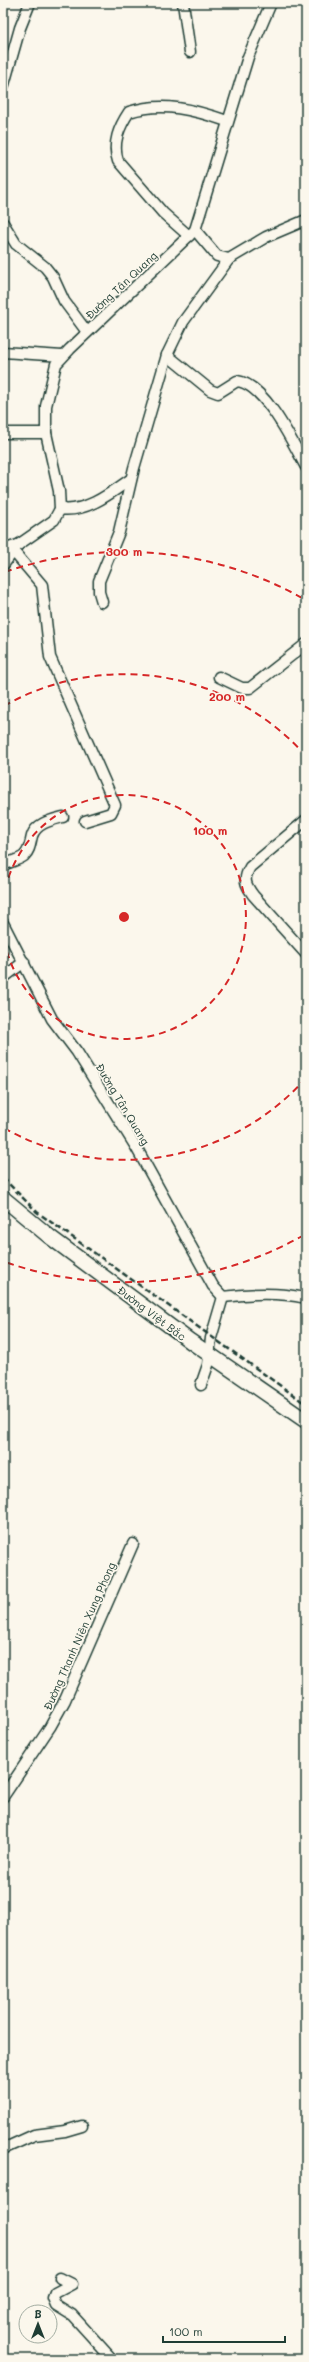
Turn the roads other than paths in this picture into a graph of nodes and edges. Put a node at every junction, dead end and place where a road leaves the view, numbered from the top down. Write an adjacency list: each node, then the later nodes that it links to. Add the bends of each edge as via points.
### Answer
1 (30, 3): 5 (street)
2 (183, 3): 4 (street)
3 (270, 3): 6 (street, via 248,57)
4 (190, 52)
5 (3, 88)
6 (227, 121): 9 (street); 9 (street, via 184,108 159,106 129,112 119,130 115,152 118,161 163,213)
7 (306, 220): 10 (street, via 266,237)
8 (3, 223): 11 (street, via 16,244 45,267 53,277 64,301)
9 (192, 233): 10 (street, via 217,256); 11 (street, Đường Tân Quang)
10 (229, 259): 13 (street, via 182,322)
11 (87, 332): 14 (street, Đường Tân Quang)
12 (3, 352): 14 (street)
13 (167, 354): 17 (street, via 214,392 218,393 237,381 242,381 250,387 268,404 285,426); 18 (street)
14 (62, 356): 16 (street, Đường Tân Quang, via 56,364 46,406)
15 (3, 433): 16 (street)
16 (46, 433): 19 (street, Đường Tân Quang, via 59,492)
17 (306, 468)
18 (131, 479): 19 (street, via 79,509); 23 (street, via 119,532 100,581 99,592)
19 (60, 509): 20 (street, via 54,520)
20 (16, 548): 21 (street); 22 (street); 28 (street, via 42,585 50,657 115,805 111,813)
21 (3, 550)
22 (3, 565)
23 (102, 602)
24 (306, 644): 25 (street, via 250,688 242,688)
25 (219, 677)
26 (64, 817): 29 (street, via 37,827 32,835 31,846 23,857)
27 (306, 820): 31 (street, via 250,867 245,877 245,885 252,895)
28 (85, 821)
29 (3, 865)
30 (3, 923): 32 (street, Đường Tân Quang)
31 (306, 954)
32 (24, 962): 33 (street); 35 (street, Đường Tân Quang, via 52,1019 73,1046 136,1147 213,1286)
33 (3, 978)
34 (3, 1198): 37 (main road, Đường Việt Bắc, via 50,1237)
35 (223, 1296): 36 (street, via 249,1293 291,1294); 37 (street, via 211,1338)
36 (306, 1298)
37 (210, 1354): 38 (street); 39 (main road, Đường Việt Bắc)
38 (200, 1385)
39 (306, 1421)
40 (134, 1544): 41 (street, Đường Thanh Niên Xung Phong, via 65,1700)
41 (3, 1797)
42 (82, 2126): 43 (street, via 34,2135)
43 (3, 2149)
44 (60, 2278): 45 (street, via 71,2285 55,2293 54,2302 72,2315)
45 (112, 2359)

